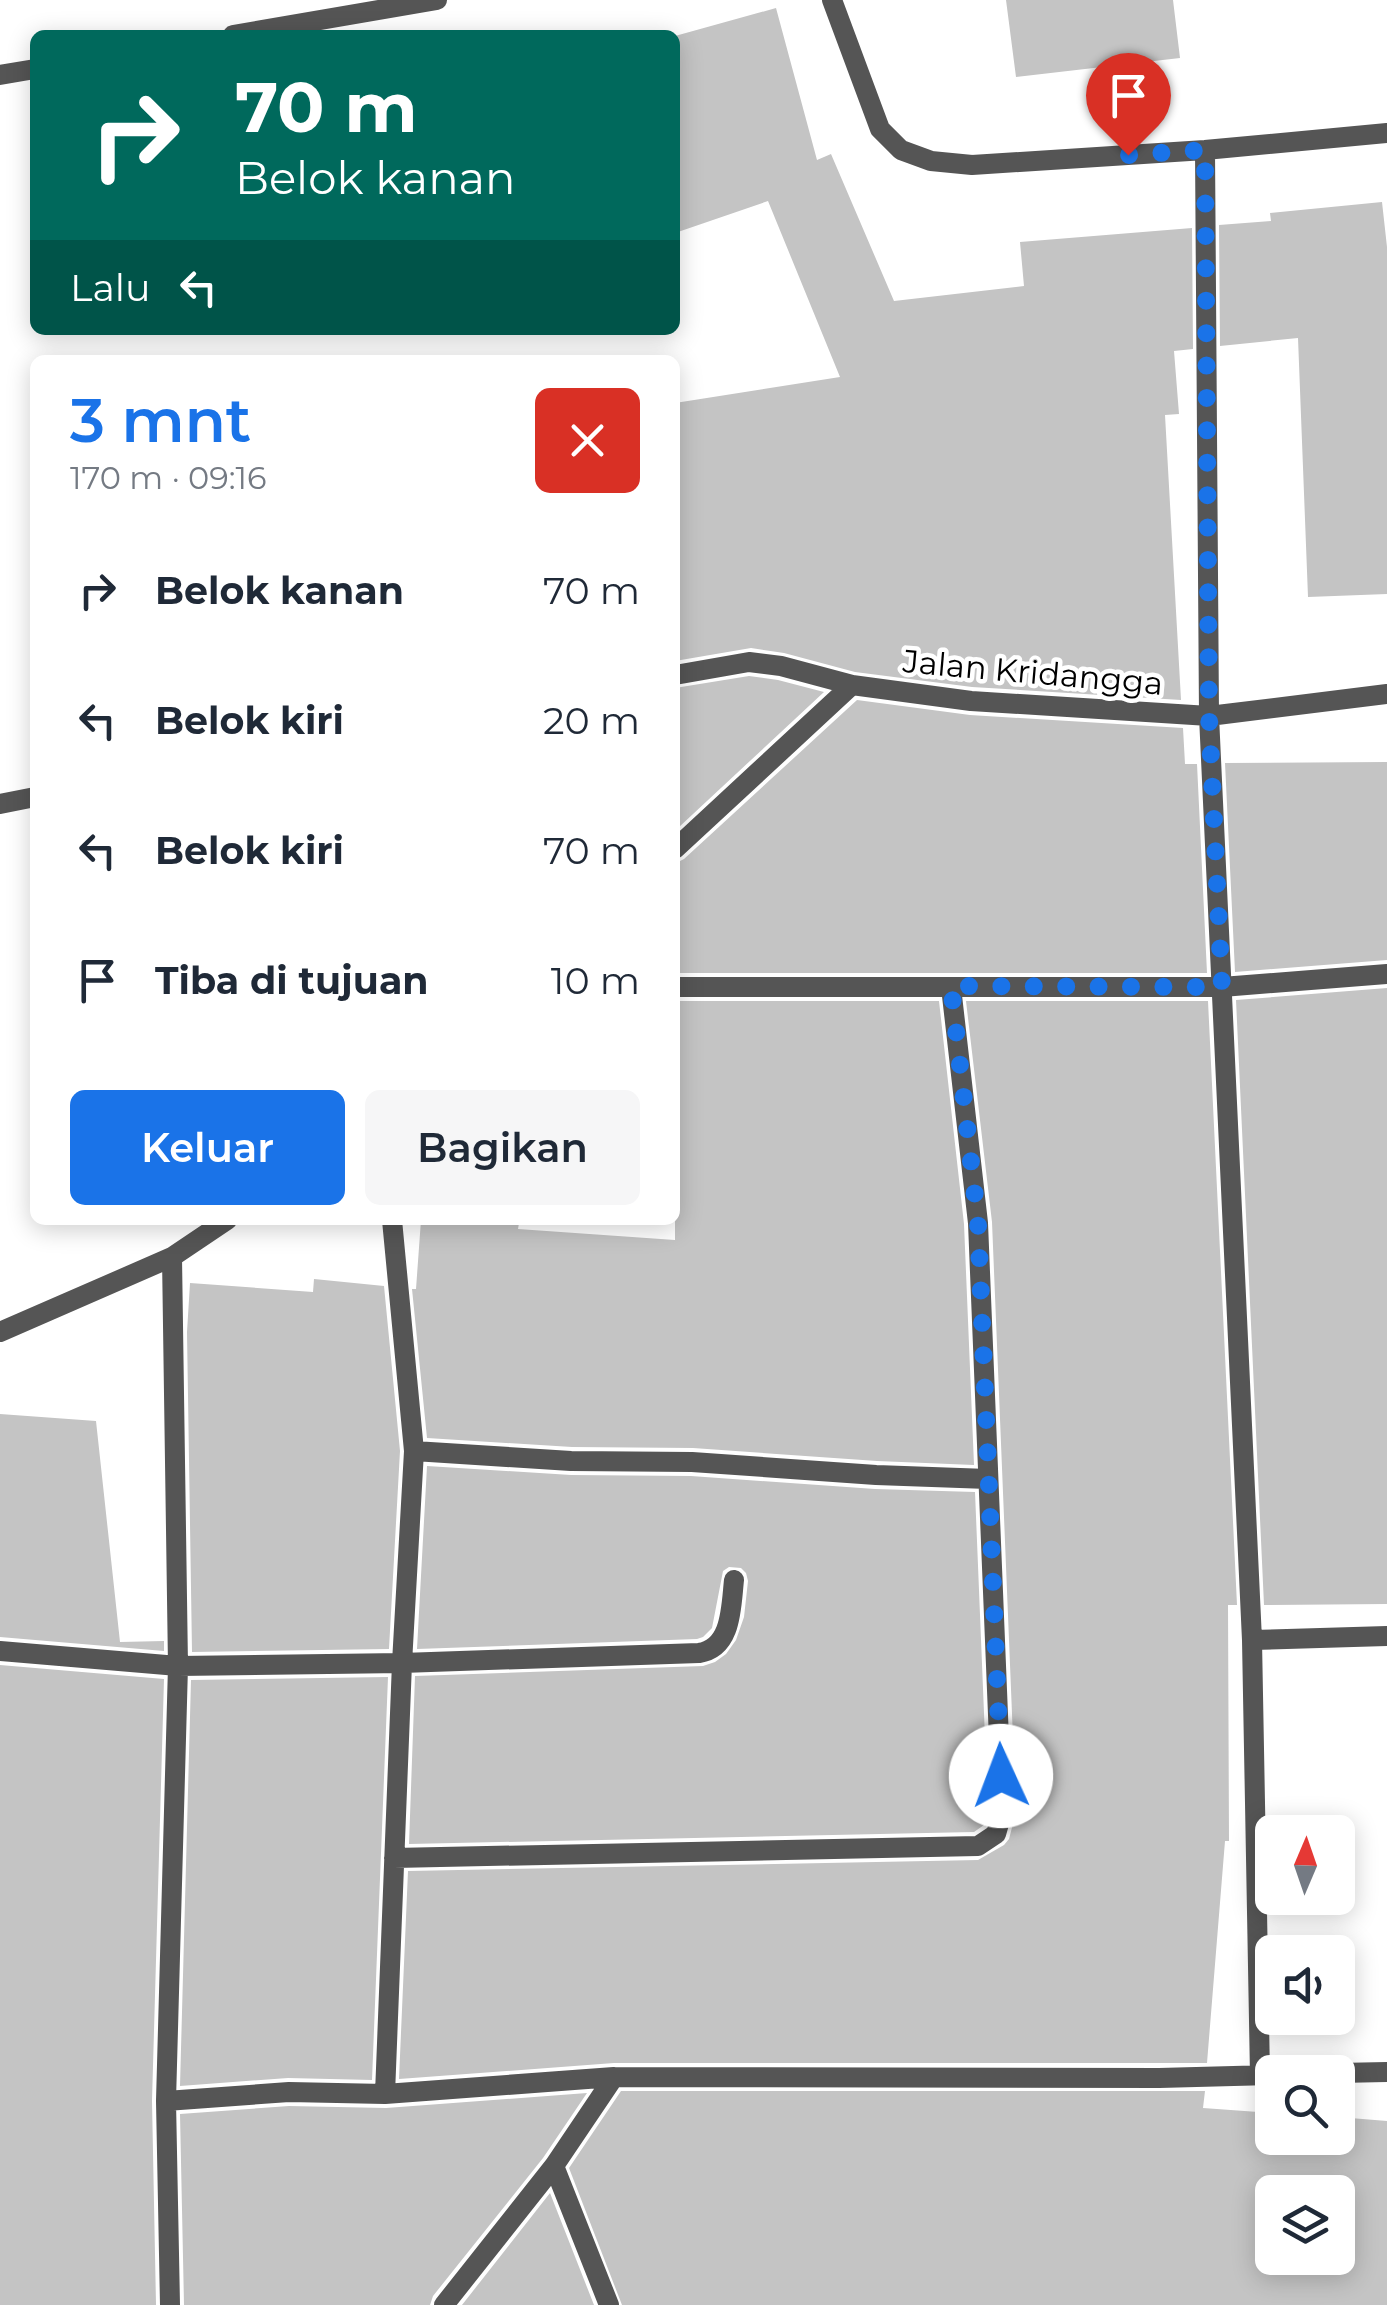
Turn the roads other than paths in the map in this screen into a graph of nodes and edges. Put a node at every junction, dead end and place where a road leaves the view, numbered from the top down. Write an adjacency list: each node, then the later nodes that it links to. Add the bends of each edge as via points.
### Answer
1 (437, 0): 3 (street)
2 (832, 0): 7 (street, via 880,129 901,150 972,165)
3 (262, 30)
4 (30, 70): 5 (street)
5 (0, 75)
6 (1387, 133): 7 (street)
7 (1205, 150): 11 (street)
8 (680, 674): 9 (street, Jalan Kridangga, via 749,662)
9 (852, 685): 11 (street, Jalan Kridangga, via 972,702); 14 (street)
10 (1387, 694): 11 (street, Jalan Kridangga)
11 (1209, 716): 18 (street)
12 (30, 799): 13 (street)
13 (0, 804)
14 (680, 845)
15 (1387, 974): 18 (street)
16 (951, 986): 17 (street); 18 (street); 24 (street, via 978,1223)
17 (680, 987)
18 (1222, 987): 27 (street)
19 (220, 1225): 21 (street)
20 (392, 1225): 23 (street)
21 (172, 1257): 22 (street); 30 (street)
22 (0, 1332)
23 (414, 1451): 24 (street); 29 (street)
24 (988, 1479): 31 (street, via 1002,1813 996,1834 978,1846)
25 (734, 1580): 29 (street, via 727,1627 707,1652)
26 (1387, 1636): 27 (street)
27 (1252, 1640): 32 (street)
28 (0, 1651): 30 (street)
29 (402, 1663): 30 (street); 31 (street)
30 (178, 1666): 38 (street)
31 (394, 1858): 37 (street)
32 (1265, 2055)
33 (1387, 2072): 34 (street)
34 (1355, 2073)
35 (1255, 2075): 36 (street)
36 (614, 2077): 37 (street); 39 (street)
37 (384, 2094): 38 (street, via 288,2092)
38 (166, 2101): 40 (street)
39 (554, 2166): 41 (street); 42 (street)
40 (170, 2305)
41 (444, 2305)
42 (609, 2305)

